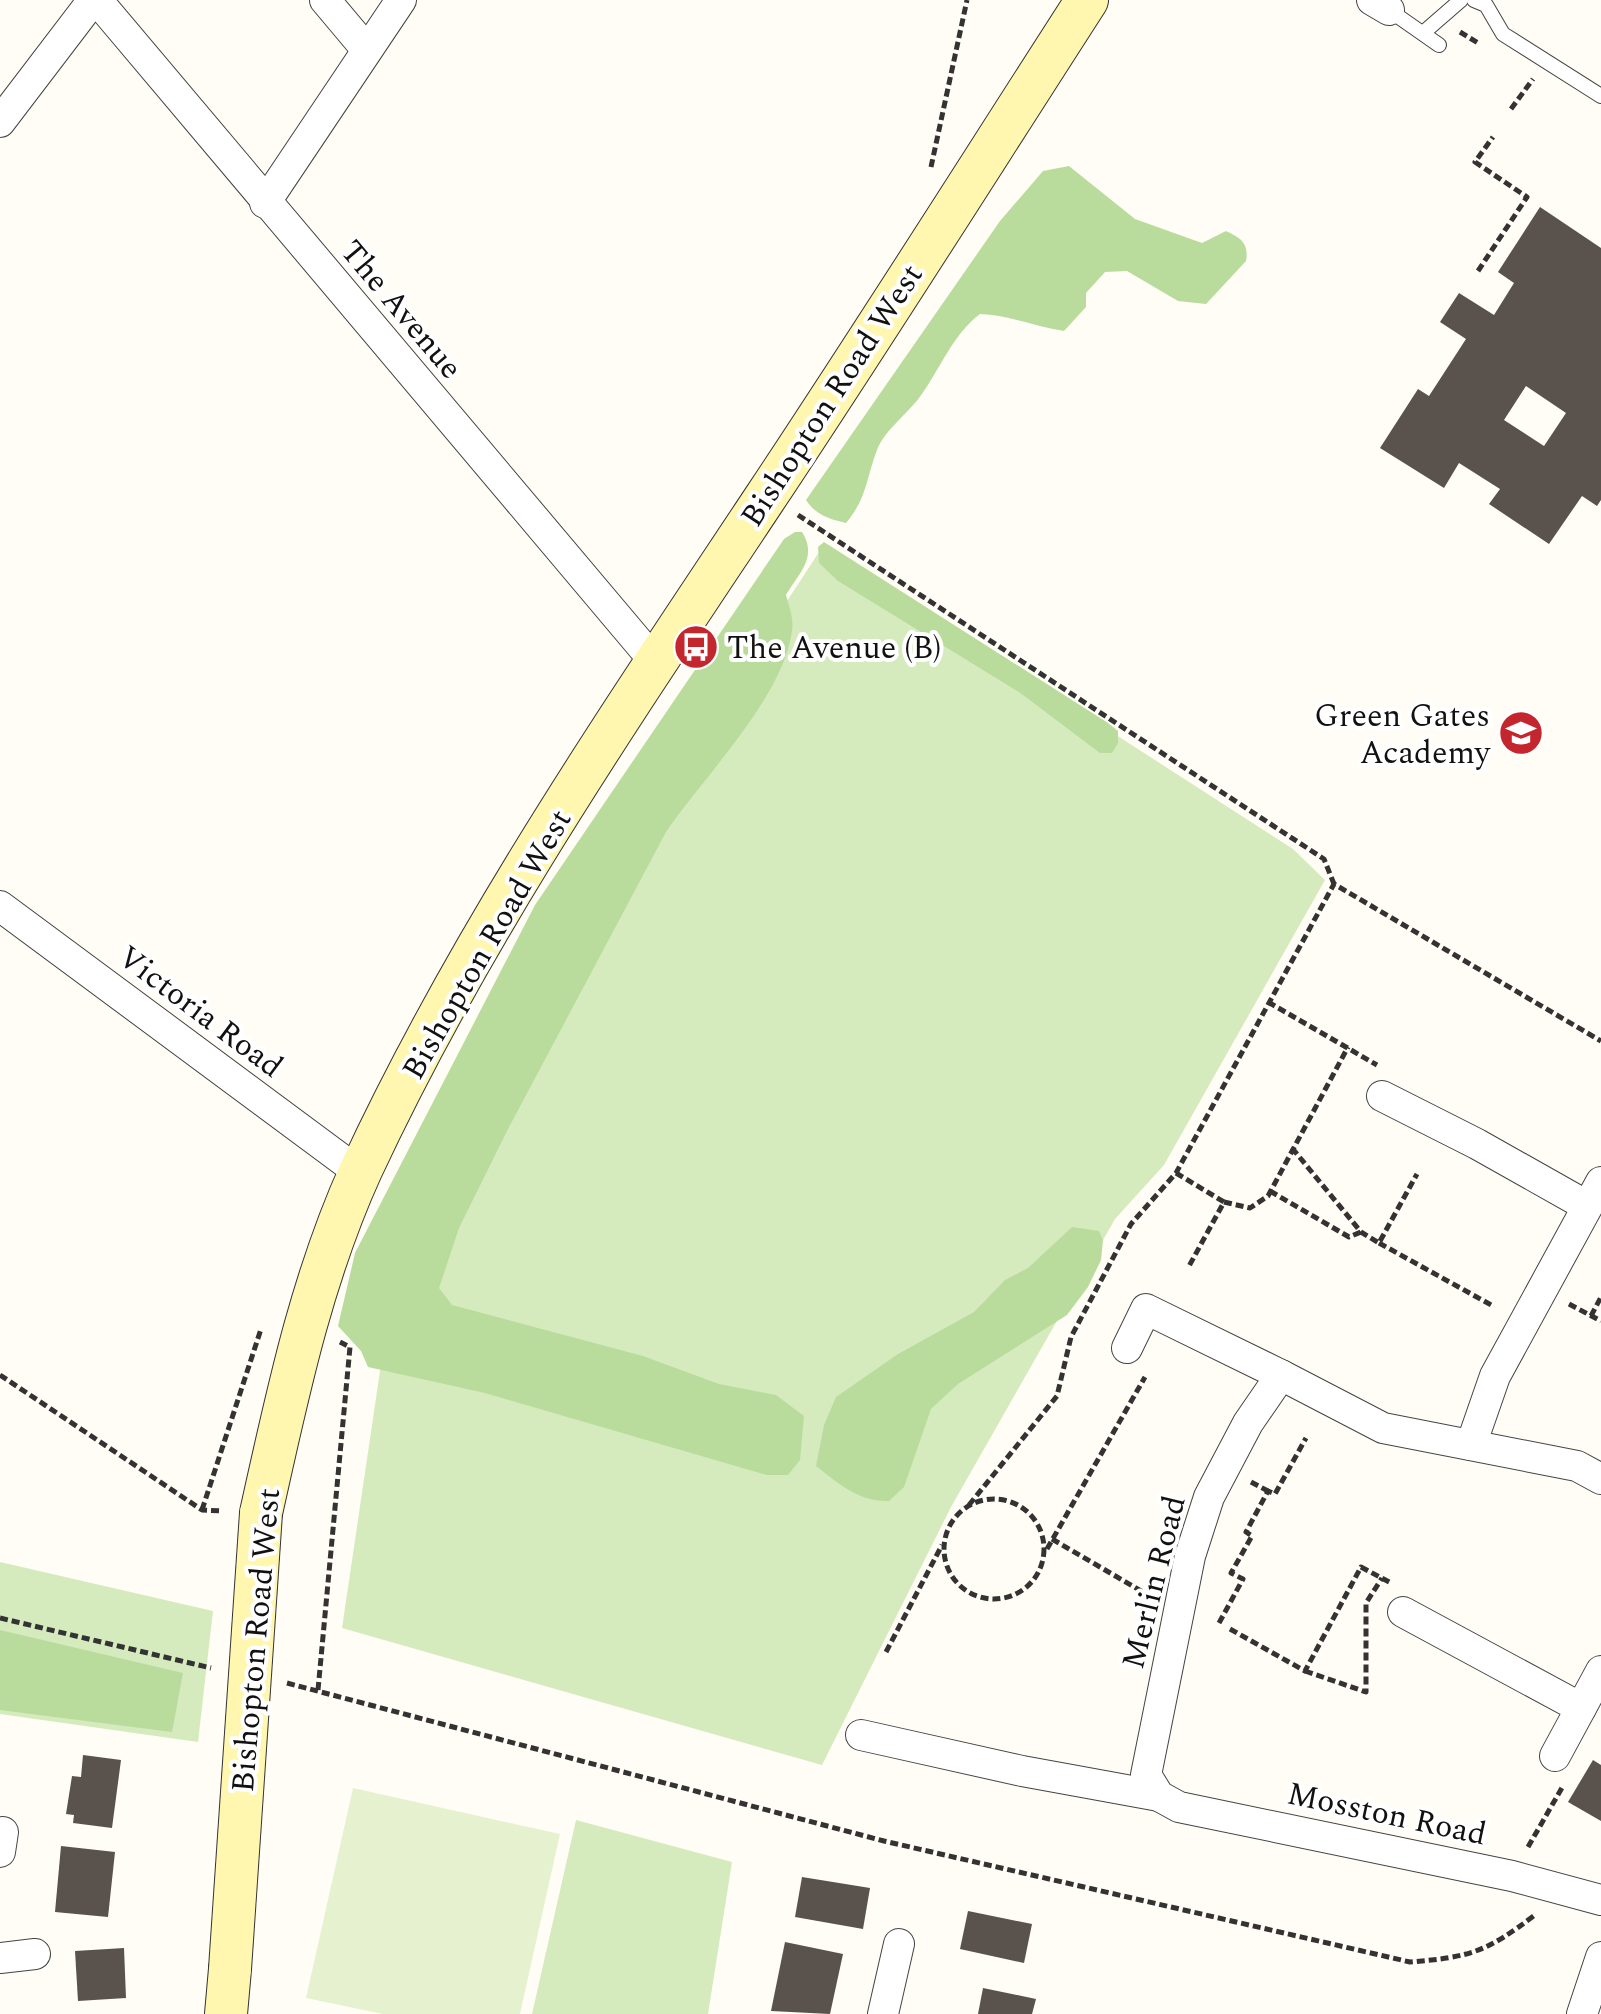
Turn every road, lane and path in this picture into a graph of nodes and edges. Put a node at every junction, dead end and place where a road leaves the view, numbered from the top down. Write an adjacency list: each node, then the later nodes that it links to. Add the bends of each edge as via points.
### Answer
1 (95, 0): 15 (street); 18 (street, The Avenue)
2 (325, 0): 11 (street)
3 (401, 0): 11 (street)
4 (967, 0): 17 (path)
5 (1087, 0): 20 (street, Bishopton Road West)
6 (1461, 0): 9 (lane)
7 (1474, 0): 13 (lane, via 1486,5 1503,34)
8 (1381, 5): 9 (lane)
9 (1423, 33): 10 (lane)
10 (1439, 45)
11 (367, 50): 18 (street)
12 (1533, 78): 14 (path)
13 (1601, 96)
14 (1511, 109)
15 (0, 122)
16 (1493, 137): 19 (path, via 1475,162 1527,197)
17 (930, 172)
18 (265, 203): 21 (street, The Avenue)
19 (1478, 271)
20 (767, 495): 21 (street, Bishopton Road West); 22 (path, via 1324,859)
21 (656, 663): 29 (street, Bishopton Road West, via 513,889)
22 (1334, 884): 24 (path); 25 (path)
23 (0, 906): 29 (street, Victoria Road)
24 (1268, 1002): 26 (path); 30 (path)
25 (1601, 1041)
26 (1348, 1047): 27 (path, via 1379,1066); 28 (path)
27 (1382, 1096): 33 (street)
28 (1292, 1148): 32 (path); 35 (path)
29 (360, 1173): 41 (street, Bishopton Road West)
30 (1176, 1173): 34 (path); 48 (path, via 1131,1224 1071,1337 1057,1396)
31 (1417, 1174): 36 (path)
32 (1270, 1191): 34 (path, via 1250,1208); 35 (path, via 1349,1237)
33 (1594, 1194): 46 (street, via 1495,1376)
34 (1224, 1202): 37 (path)
35 (1361, 1232): 36 (path)
36 (1379, 1243): 39 (path)
37 (1188, 1268)
38 (1601, 1297): 40 (path)
39 (1493, 1306)
40 (1591, 1316)
41 (284, 1320): 43 (path, via 202,1510); 63 (path, via 350,1347); 75 (street, Bishopton Road West, bridge, via 261,1513)
42 (1127, 1348): 44 (street, via 1146,1309); 49 (path, via 1153,1365)
43 (0, 1375)
44 (1281, 1375): 46 (street, via 1383,1428); 67 (street, Merlin Road, via 1248,1423 1209,1497 1190,1556)
45 (1306, 1438): 56 (path, via 1246,1532 1252,1536 1231,1573 1243,1579)
46 (1471, 1445): 47 (street, via 1577,1466)
47 (1601, 1479)
48 (969, 1505): 50 (path, via 953,1521); 51 (path, via 994,1499 1019,1504 1037,1522)
49 (1052, 1539): 51 (path); 53 (path)
50 (945, 1541): 51 (path, via 953,1577 984,1598 1021,1591 1039,1572); 58 (path)
51 (1044, 1553)
52 (1382, 1578): 54 (path); 60 (path, via 1361,1567); 60 (path, via 1366,1603 1366,1692)
53 (1149, 1595)
54 (1401, 1600): 64 (street)
55 (0, 1618): 59 (path)
56 (1219, 1623)
57 (1230, 1629): 60 (path)
58 (886, 1652)
59 (199, 1666)
60 (1305, 1671)
61 (1601, 1671): 64 (street)
62 (306, 1687): 63 (path)
63 (318, 1690): 69 (path, via 884,1841 1410,1962 1465,1957 1507,1936 1539,1912)
64 (1581, 1708): 66 (street)
65 (861, 1735): 67 (street, Mosston Road, via 1022,1771)
66 (1555, 1756): 68 (path, via 1569,1775)
67 (1153, 1785): 68 (street, Mosston Road, via 1179,1807)
68 (1512, 1876): 69 (street, Mosston Road)
69 (1547, 1886): 70 (street, Mosston Road)
70 (1601, 1900)
71 (899, 1944): 76 (street)
72 (35, 1954): 74 (street)
73 (1601, 1957): 77 (street)
74 (0, 1958)
75 (226, 2014)
76 (883, 2014)
77 (1582, 2014)

